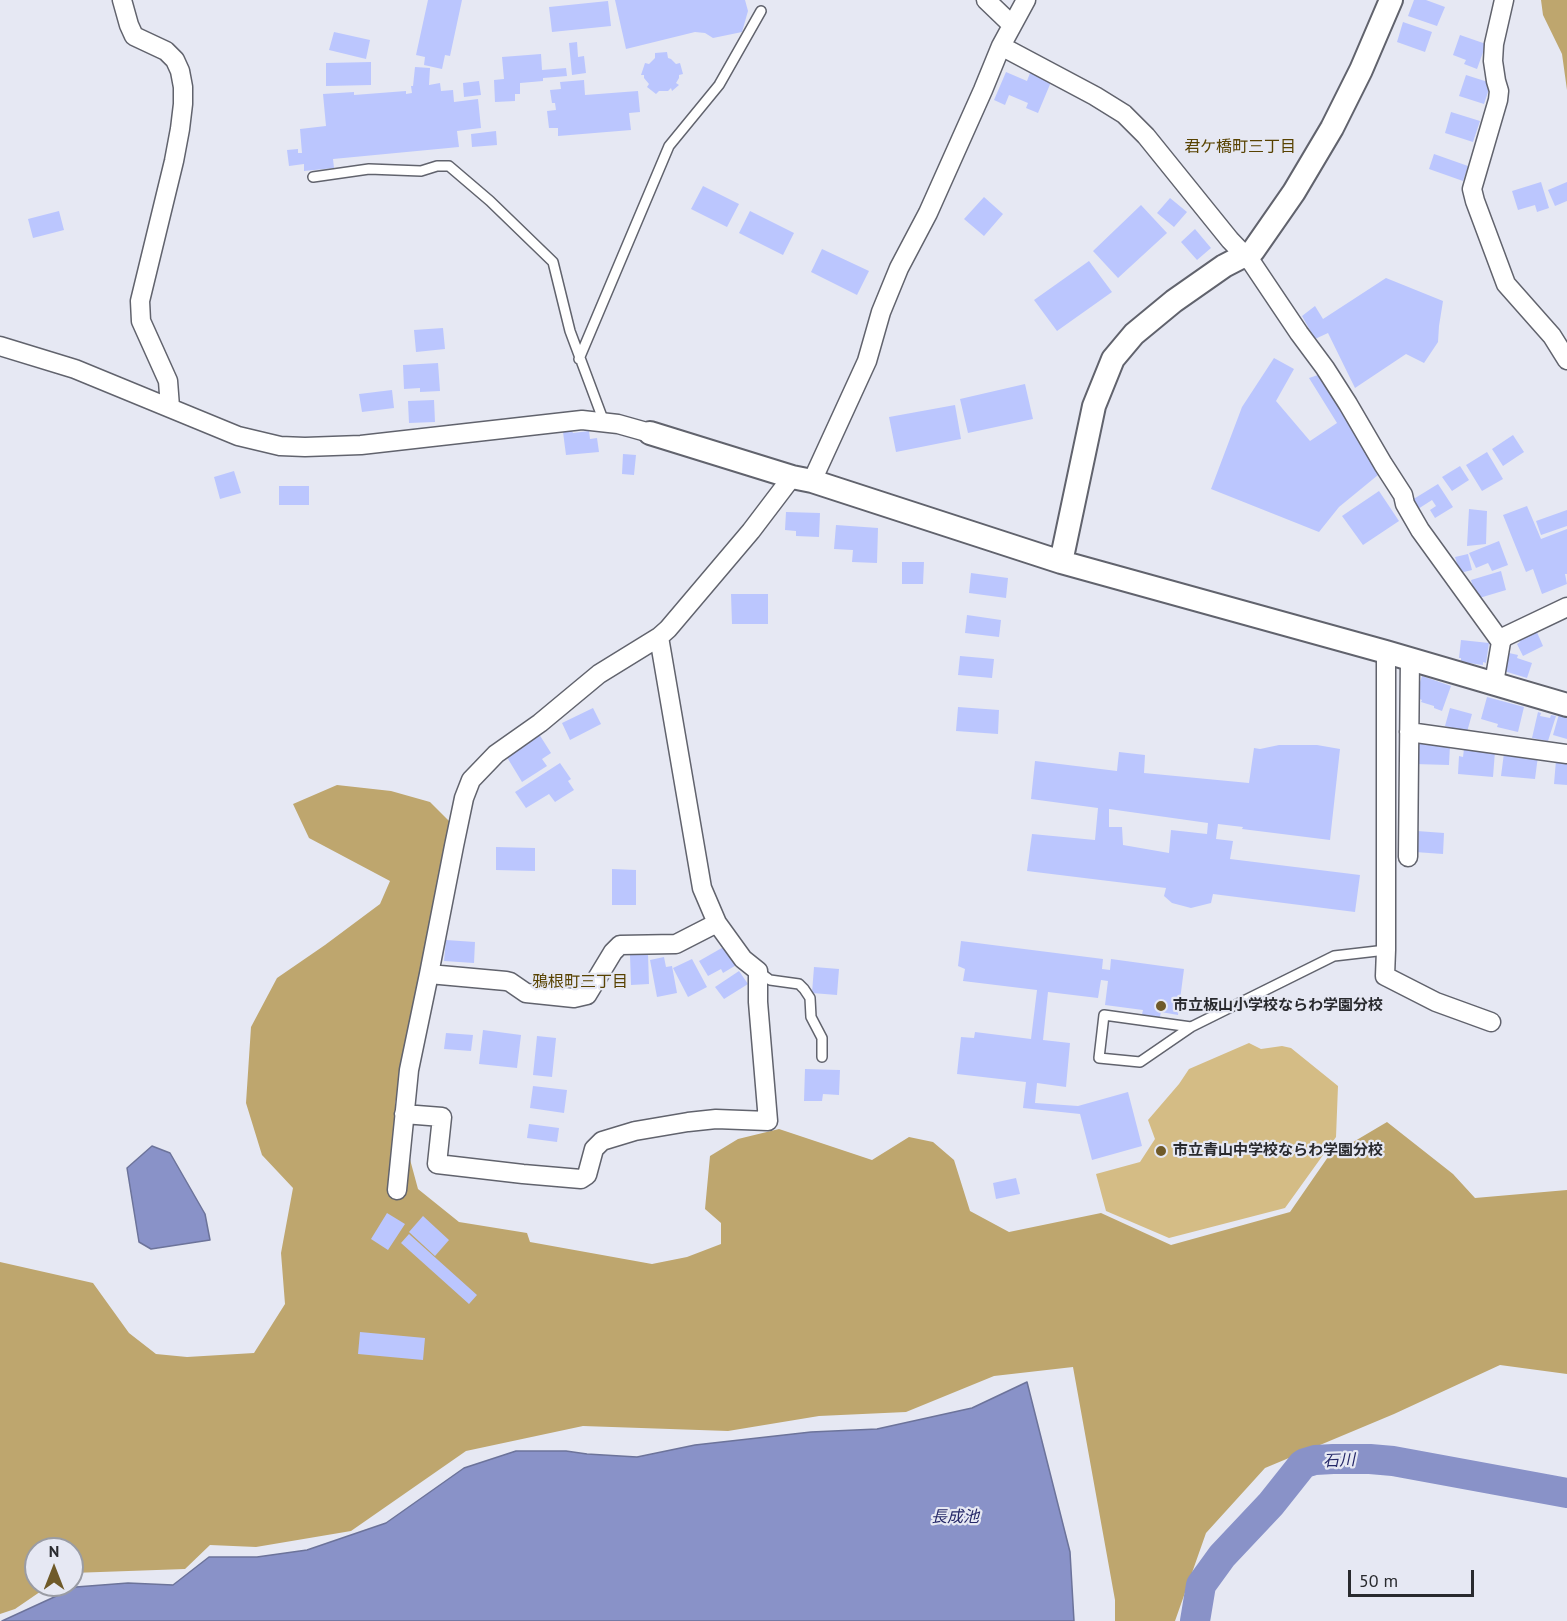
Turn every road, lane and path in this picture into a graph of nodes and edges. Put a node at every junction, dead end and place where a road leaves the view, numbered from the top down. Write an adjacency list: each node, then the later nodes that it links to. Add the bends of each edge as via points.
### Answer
1 (122, 0): 14 (street, via 134,36 166,51 175,60 183,87 174,161 140,301 141,321 168,381)
2 (986, 0): 7 (street)
3 (1026, 0): 7 (street)
4 (1391, 0): 10 (street, via 1332,128 1294,192 1252,251)
5 (1504, 0): 13 (street, via 1494,44 1498,100 1472,189 1506,284 1552,336)
6 (761, 11): 12 (lane, via 718,85 669,146)
7 (1012, 25): 8 (street)
8 (1001, 46): 10 (street, via 1124,114); 17 (street, via 955,155 899,268 867,361)
9 (313, 177): 12 (lane, via 369,169 421,171 450,165 552,261)
10 (1244, 255): 18 (street, via 1174,301 1134,334 1113,359 1094,406); 21 (street, via 1326,368 1420,530)
11 (0, 346): 14 (street, via 75,369)
12 (579, 359): 15 (lane)
13 (1567, 360)
14 (170, 407): 15 (street, via 238,436 280,446 305,447 361,445 582,420)
15 (604, 422): 16 (street)
16 (650, 433): 17 (street)
17 (802, 479): 18 (street); 20 (street)
18 (1061, 562): 22 (street)
19 (1567, 607): 21 (street, via 1504,637)
20 (659, 637): 29 (street, via 702,888); 32 (street, via 598,674 496,754 471,780 464,798)
21 (1501, 642): 24 (street)
22 (1386, 652): 23 (street); 30 (street)
23 (1410, 659): 24 (street); 26 (street)
24 (1494, 683): 25 (street)
25 (1567, 705)
26 (1409, 732): 27 (street); 28 (street)
27 (1567, 754)
28 (1408, 857)
29 (717, 923): 31 (street, via 743,959); 32 (street, via 676,944 620,945 587,995 574,998 526,993 506,981)
30 (1386, 950): 33 (street, via 1385,976 1436,1002); 34 (lane, via 1334,956)
31 (758, 971): 35 (lane, via 770,980 799,984 804,989 810,998 811,1017 822,1038); 36 (street, via 768,1121 688,1122 602,1141 594,1149 582,1179 437,1164 442,1117)
32 (429, 974): 36 (street)
33 (1491, 1022)
34 (1191, 1027): 34 (lane, via 1140,1062 1099,1058 1104,1015)
35 (822, 1057)
36 (404, 1114): 37 (street)
37 (397, 1190)

